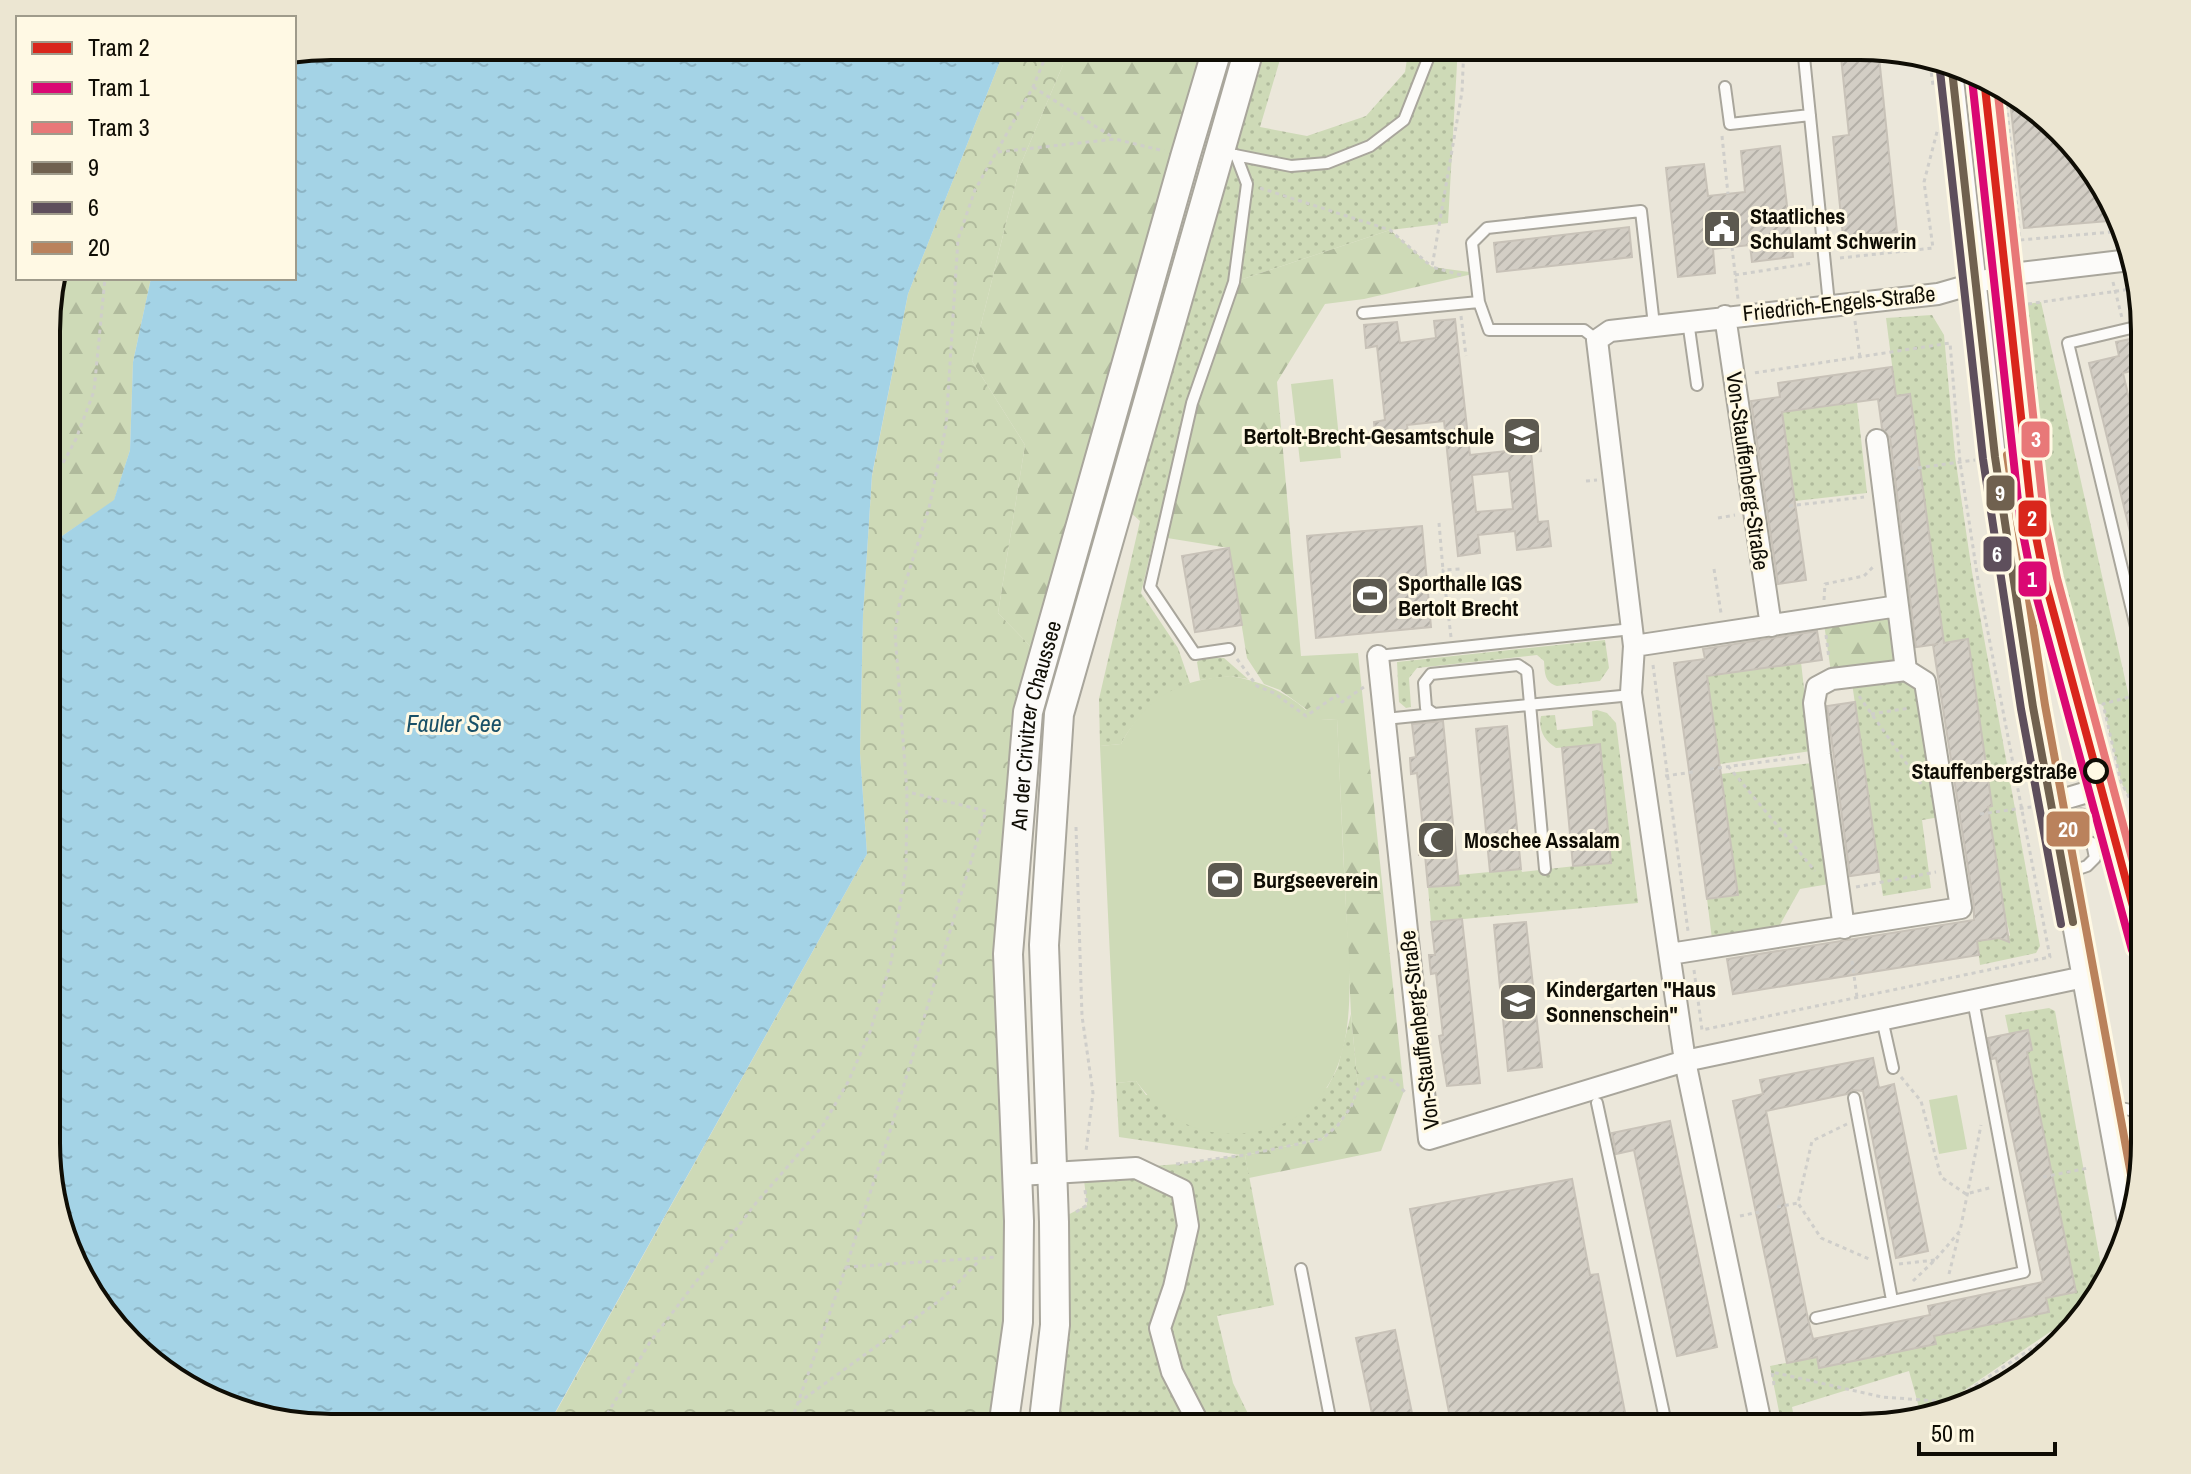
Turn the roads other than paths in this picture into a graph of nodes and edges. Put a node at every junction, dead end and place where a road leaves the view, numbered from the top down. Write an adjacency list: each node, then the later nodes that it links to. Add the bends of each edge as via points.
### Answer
1 (1214, 60): 51 (street, An der Crivitzer Chaussee, via 1028,712 1008,954)
2 (1247, 60): 8 (street, An der Crivitzer Chaussee)
3 (1428, 60): 8 (lane, via 1404,120 1370,146 1327,163 1291,166)
4 (1804, 60): 7 (lane)
5 (1953, 76): 10 (street)
6 (1725, 87): 7 (lane, via 1730,124)
7 (1810, 115): 12 (lane)
8 (1227, 153): 25 (lane, via 1247,184 1234,282 1192,403 1150,587 1195,654); 50 (street, An der Crivitzer Chaussee, via 1059,714 1044,945)
9 (2122, 261): 10 (street, Friedrich-Engels-Straße)
10 (1975, 283): 12 (street, Friedrich-Engels-Straße, via 1938,294); 33 (street, via 1995,457)
11 (1479, 302): 13 (lane); 16 (lane, via 1472,243 1487,228 1641,211); 18 (lane, via 1489,330 1584,330)
12 (1829, 304): 14 (street, Friedrich-Engels-Straße)
13 (1363, 313)
14 (1733, 315): 15 (street, Friedrich-Engels-Straße); 23 (street, Von-Stauffenberg-Straße, via 1734,376)
15 (1688, 321): 16 (street, Friedrich-Engels-Straße); 19 (lane)
16 (1654, 325): 18 (street, Friedrich-Engels-Straße, via 1610,331)
17 (2130, 328): 21 (lane, via 2068,343)
18 (1597, 340): 24 (street)
19 (1697, 385)
20 (1877, 440): 22 (street)
21 (2130, 601)
22 (1898, 606): 23 (street); 27 (street)
23 (1771, 626): 24 (street)
24 (1639, 640): 26 (lane); 28 (street)
25 (1229, 649)
26 (1378, 656): 31 (street, Von-Stauffenberg-Straße)
27 (1906, 670): 37 (street, via 1832,679 1817,687 1814,703); 37 (street, via 1925,682 1961,908)
28 (1632, 695): 29 (lane); 38 (street)
29 (1530, 705): 30 (lane); 30 (lane, via 1527,671 1518,665 1431,674 1424,683 1426,708); 35 (lane)
30 (1434, 714): 31 (lane)
31 (1385, 719): 42 (street, Von-Stauffenberg-Straße, via 1429,1139)
32 (2101, 788): 33 (street)
33 (2051, 803): 34 (street)
34 (2057, 837): 36 (street); 36 (lane, via 2092,843 2095,858)
35 (1545, 869)
36 (2064, 874): 39 (street)
37 (1844, 928): 38 (street)
38 (1670, 954): 42 (street)
39 (2084, 977): 40 (street, Von-Stauffenberg-Straße); 46 (street)
40 (1973, 1000): 41 (street, Von-Stauffenberg-Straße); 54 (lane, via 2024,1272)
41 (1882, 1019): 42 (street, Von-Stauffenberg-Straße); 43 (lane)
42 (1685, 1061): 59 (street)
43 (1893, 1068)
44 (1854, 1098): 54 (lane)
45 (1597, 1103): 58 (lane)
46 (2107, 1105): 47 (lane); 49 (street)
47 (2130, 1110)
48 (2129, 1170): 49 (lane)
49 (2119, 1173): 52 (street)
50 (1053, 1174): 51 (street); 56 (street, via 1136,1168 1182,1190 1188,1226 1160,1328 1172,1372); 61 (street, An der Crivitzer Chaussee, via 1055,1325)
51 (1019, 1175): 60 (street, An der Crivitzer Chaussee, via 1018,1322)
52 (2124, 1202)
53 (1301, 1269): 57 (lane)
54 (1892, 1300): 55 (lane)
55 (1816, 1318)
56 (1193, 1413)
57 (1329, 1413)
58 (1664, 1413)
59 (1759, 1413)
60 (1005, 1414)
61 (1045, 1414)

